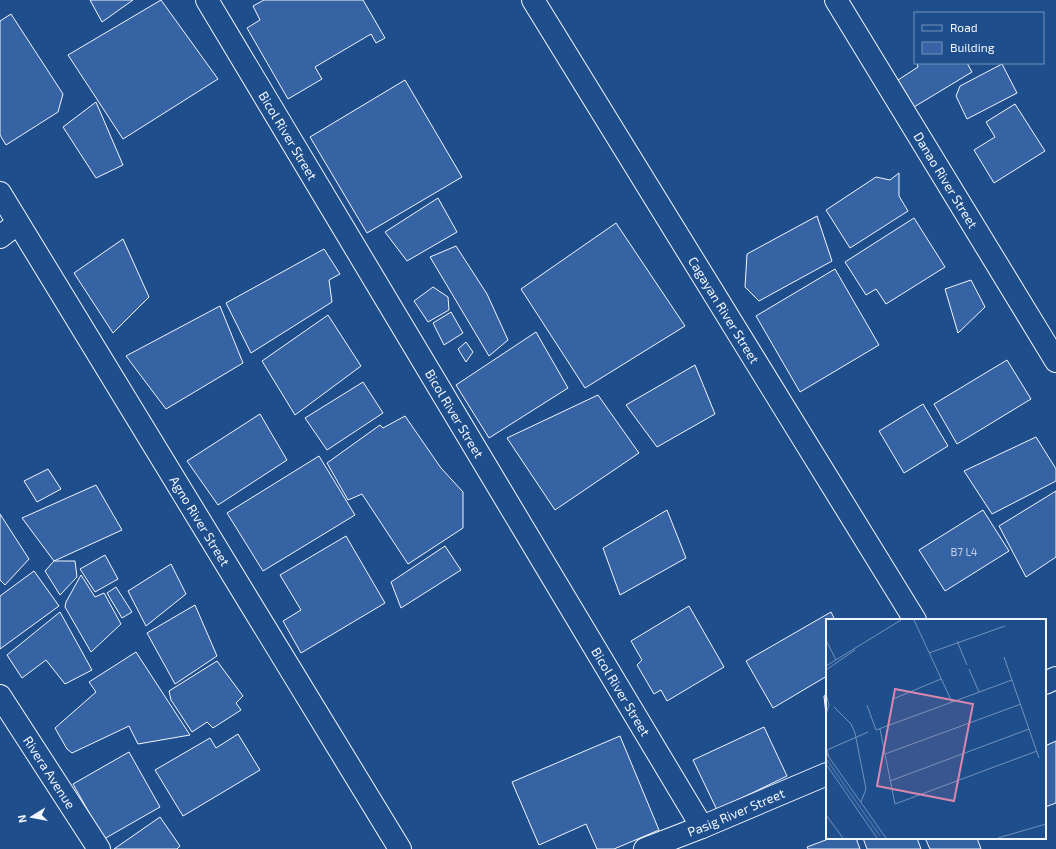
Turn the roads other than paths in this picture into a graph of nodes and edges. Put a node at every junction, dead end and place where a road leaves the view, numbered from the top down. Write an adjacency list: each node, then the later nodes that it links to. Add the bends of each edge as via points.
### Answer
1 (207, 0): 13 (street, Bicol River Street)
2 (533, 0): 8 (street, Cagayan River Street)
3 (836, 0): 7 (street, Danao River Street)
4 (0, 193): 5 (street, Agno River Street)
5 (18, 223): 6 (street); 15 (street, Agno River Street)
6 (0, 237)
7 (1056, 361)
8 (915, 619)
9 (1056, 678): 10 (street)
10 (1046, 683)
11 (0, 696): 14 (street, Rivera Avenue)
12 (826, 774): 13 (street, Pasig River Street)
13 (702, 827): 16 (street, Pasig River Street)
14 (99, 849)
15 (400, 849)
16 (645, 849)

